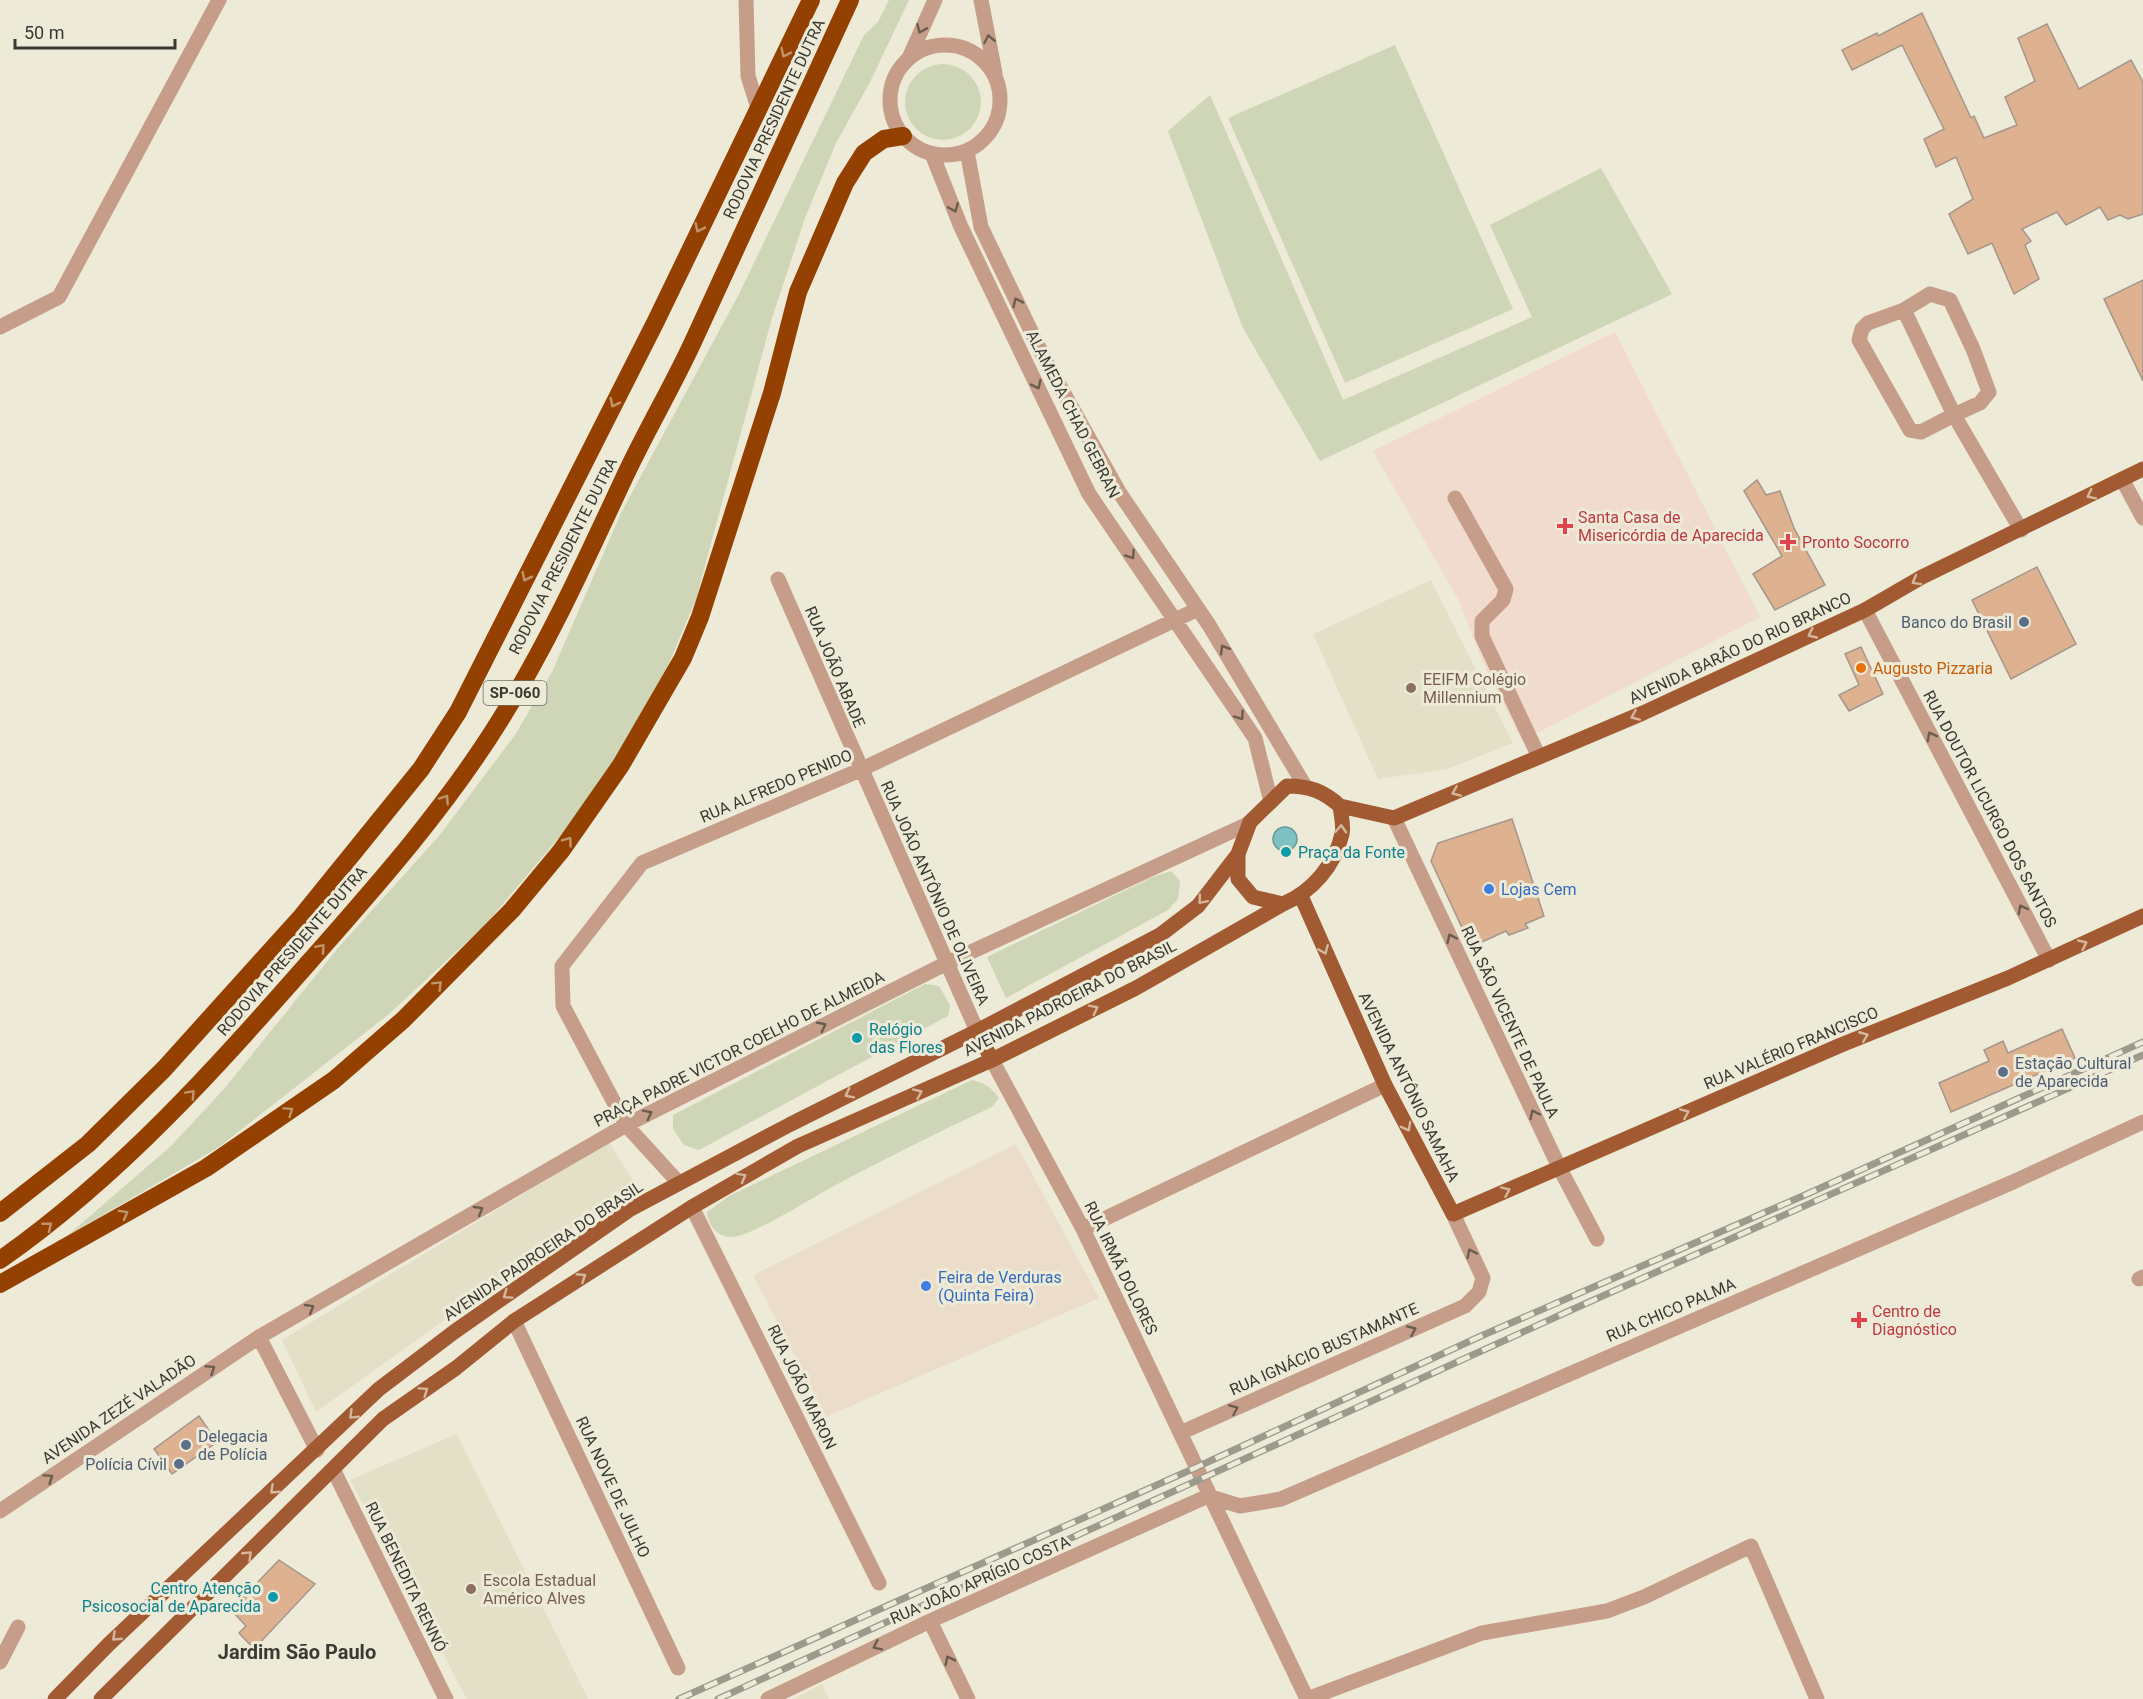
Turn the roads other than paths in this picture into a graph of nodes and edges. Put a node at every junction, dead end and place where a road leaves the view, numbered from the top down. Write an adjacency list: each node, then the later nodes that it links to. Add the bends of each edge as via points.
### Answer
1 (219, 0): 14 (street, via 58,297)
2 (746, 0): 9 (street, via 748,76)
3 (811, 0): 9 (highway, RODOVIA PRESIDENTE DUTRA / SP-060, one-way to 9)
4 (850, 0): 54 (highway, RODOVIA PRESIDENTE DUTRA / SP-060, one-way to 4, via 47,1227 159,1128 221,1062 430,820 502,718 595,542 690,348)
5 (934, 0): 7 (street, one-way to 7)
6 (981, 0): 8 (street, one-way to 6)
7 (909, 58): 8 (street, via 924,49 958,46 987,64); 10 (street, via 891,87 894,121)
8 (996, 79): 11 (street, via 1001,96 999,113 987,135)
9 (758, 108): 50 (highway, RODOVIA PRESIDENTE DUTRA / SP-060, one-way to 50, via 656,321 458,712 422,769 302,916 164,1069 88,1144)
10 (903, 136): 12 (street); 55 (highway, one-way to 10, via 206,1168 334,1080 403,1020 512,910 561,851 621,765 683,658 700,617 772,393 798,292 845,183 864,153 884,139)
11 (967, 151): 12 (street); 15 (street, ALAMEDA CHAD GEBRAN, one-way to 11, via 981,227)
12 (932, 154): 16 (street, ALAMEDA CHAD GEBRAN, one-way to 16, via 961,227)
13 (1904, 310): 17 (street); 17 (street, via 1930,294 1950,300 1989,392 1980,403); 17 (street, via 1868,323 1859,340 1910,430 1921,432)
14 (0, 327)
15 (1031, 331): 16 (street); 22 (street, ALAMEDA CHAD GEBRAN)
16 (1015, 339): 24 (street, ALAMEDA CHAD GEBRAN, one-way to 24, via 1089,494)
17 (1954, 414): 23 (street)
18 (2143, 469): 19 (main road, AVENIDA BARÃO DO RIO BRANCO)
19 (2122, 479): 21 (street); 23 (main road, AVENIDA BARÃO DO RIO BRANCO, one-way to 23)
20 (1455, 498): 29 (street, via 1506,589 1503,600 1482,621 1482,636)
21 (2143, 518)
22 (1137, 519): 24 (street); 26 (street, ALAMEDA CHAD GEBRAN)
23 (2021, 530): 27 (main road, AVENIDA BARÃO DO RIO BRANCO, one-way to 27, via 1922,577)
24 (1116, 533): 28 (street, ALAMEDA CHAD GEBRAN, one-way to 28)
25 (778, 579): 30 (street, RUA JOÃO ABADE)
26 (1198, 609): 28 (street, RUA ALFREDO PENIDO); 31 (street, ALAMEDA CHAD GEBRAN, one-way to 26)
27 (1865, 610): 29 (main road, AVENIDA BARÃO DO RIO BRANCO, one-way to 29); 40 (street, RUA DOUTOR LICURGO DOS SANTOS, one-way to 27)
28 (1175, 621): 30 (street, RUA ALFREDO PENIDO); 32 (street, ALAMEDA CHAD GEBRAN, one-way to 32, via 1255,738)
29 (1539, 757): 34 (main road, AVENIDA BARÃO DO RIO BRANCO, one-way to 34)
30 (860, 770): 41 (street, RUA JOÃO ANTÔNIO DE OLIVEIRA); 46 (street, RUA ALFREDO PENIDO, via 642,863 562,966 563,1006)
31 (1305, 786): 32 (main road, via 1287,786); 33 (main road, via 1324,792)
32 (1270, 802): 35 (main road)
33 (1340, 806): 34 (main road); 37 (main road, one-way to 33, via 1332,862 1342,832)
34 (1394, 818): 47 (street, RUA SÃO VICENTE DE PAULA, one-way to 34)
35 (1250, 823): 36 (main road); 41 (street, PRAÇA PADRE VICTOR COELHO DE ALMEIDA)
36 (1238, 854): 38 (main road, via 1238,879 1253,897); 42 (main road, AVENIDA PADROEIRA DO BRASIL, one-way to 42, via 1198,906 1160,935)
37 (1301, 896): 38 (main road); 44 (main road, AVENIDA ANTÔNIO SAMAHA, one-way to 44)
38 (1283, 904): 43 (main road, AVENIDA PADROEIRA DO BRASIL, one-way to 38, via 1136,988)
39 (2143, 916): 40 (main road, RUA VALÉRIO FRANCISCO, one-way to 39)
40 (2049, 960): 47 (main road, RUA VALÉRIO FRANCISCO, one-way to 40)
41 (947, 963): 42 (street, RUA JOÃO ANTÔNIO DE OLIVEIRA); 46 (street, PRAÇA PADRE VICTOR COELHO DE ALMEIDA, one-way to 41)
42 (977, 1031): 43 (main road); 48 (main road, AVENIDA PADROEIRA DO BRASIL, one-way to 48)
43 (992, 1060): 49 (main road, AVENIDA PADROEIRA DO BRASIL, one-way to 43, via 798,1146); 52 (street, RUA IRMÃ DOLORES)
44 (1385, 1085): 51 (main road, AVENIDA ANTÔNIO SAMAHA, one-way to 51); 52 (street)
45 (2143, 1122): 62 (street, RUA CHICO PALMA, via 2002,1187 1281,1498 1240,1506)
46 (626, 1125): 48 (street); 58 (street, PRAÇA PADRE VICTOR COELHO DE ALMEIDA, one-way to 46)
47 (1559, 1167): 51 (main road, RUA VALÉRIO FRANCISCO, one-way to 47); 53 (street, RUA SÃO VICENTE DE PAULA)
48 (678, 1182): 60 (main road, AVENIDA PADROEIRA DO BRASIL, one-way to 60, via 590,1236 454,1332 379,1389)
49 (692, 1207): 57 (main road, AVENIDA PADROEIRA DO BRASIL, one-way to 49); 64 (street, RUA JOÃO MARON)
50 (0, 1213)
51 (1453, 1214): 56 (street, AVENIDA ANTÔNIO SAMAHA, one-way to 51, via 1483,1278)
52 (1083, 1229): 59 (street, RUA IRMÃ DOLORES)
53 (1597, 1239)
54 (0, 1260)
55 (0, 1284)
56 (1479, 1292): 59 (street, RUA IGNÁCIO BUSTAMANTE, one-way to 56, via 1465,1306)
57 (514, 1321): 61 (main road, AVENIDA PADROEIRA DO BRASIL, one-way to 57, via 383,1419); 68 (street, RUA NOVE DE JULHO)
58 (259, 1337): 60 (street); 63 (street, AVENIDA ZEZÉ VALADÃO, one-way to 58)
59 (1180, 1433): 62 (street, RUA IRMÃ DOLORES)
60 (317, 1450): 69 (main road, AVENIDA PADROEIRA DO BRASIL, one-way to 69)
61 (334, 1471): 70 (main road, AVENIDA PADROEIRA DO BRASIL, one-way to 61); 71 (street, RUA BENEDITA RENNÓ)
62 (1208, 1496): 65 (street, RUA JOÃO APRÍGIO COSTA); 74 (street, RUA IRMÃ DOLORES)
63 (0, 1510)
64 (879, 1583)
65 (930, 1621): 72 (street, RUA JOÃO APRÍGIO COSTA, one-way to 72); 73 (street, one-way to 65)
66 (18, 1627): 67 (street)
67 (0, 1662)
68 (678, 1668)
69 (55, 1699)
70 (101, 1699)
71 (446, 1699)
72 (768, 1699)
73 (968, 1699)
74 (1307, 1699): 75 (street, via 1482,1633 1607,1611 1751,1546)
75 (1816, 1699)

